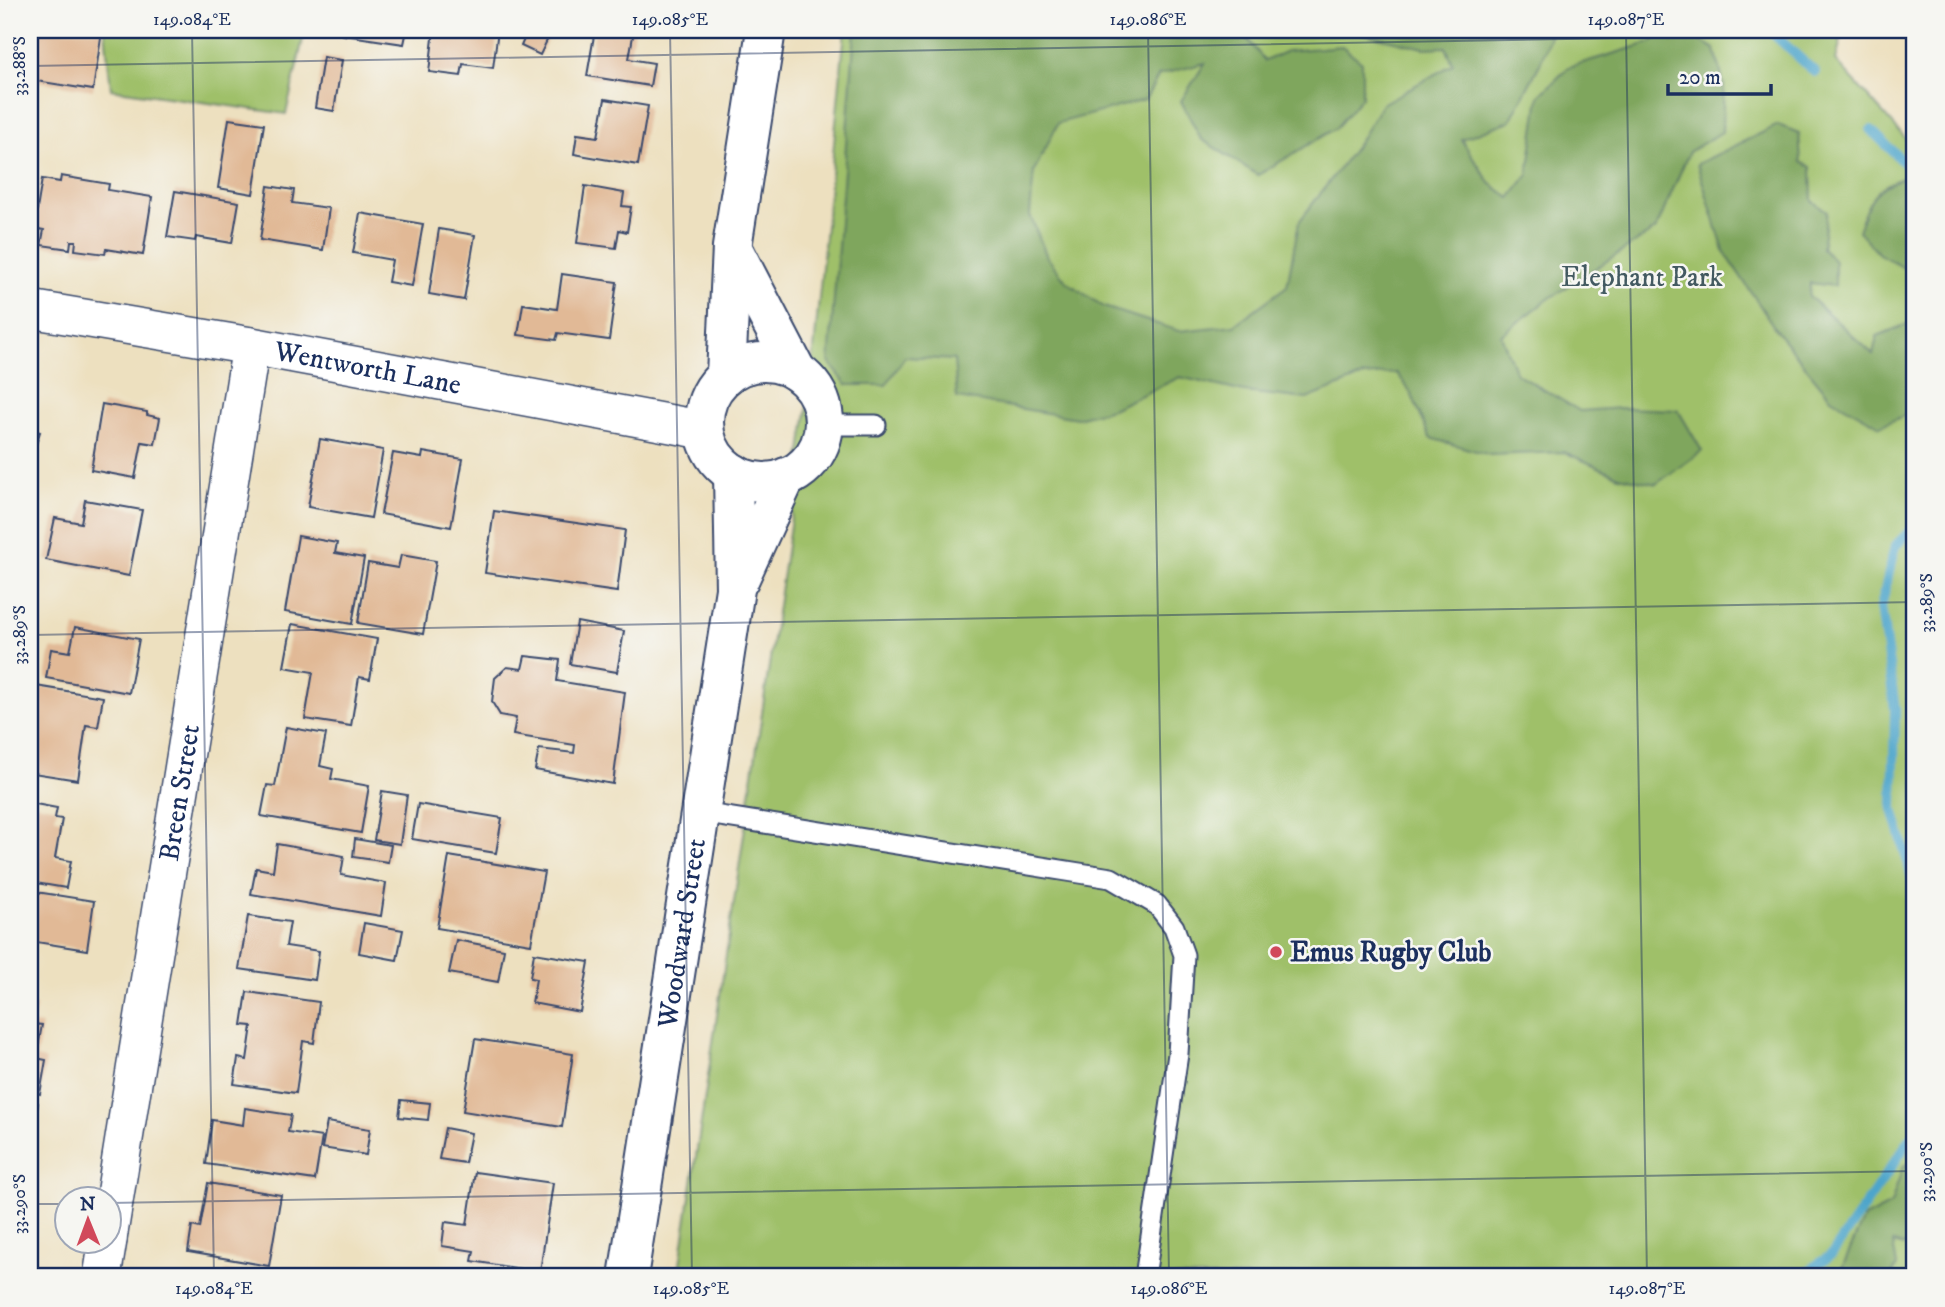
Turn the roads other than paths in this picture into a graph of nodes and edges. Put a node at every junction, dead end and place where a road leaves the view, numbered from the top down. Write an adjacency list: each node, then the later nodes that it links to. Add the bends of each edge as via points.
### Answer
1 (766, 30): 2 (street)
2 (732, 247): 5 (street); 6 (street)
3 (30, 309): 4 (street, Wentworth Lane)
4 (251, 346): 9 (street, Wentworth Lane); 14 (street, Breen Street)
5 (797, 372): 6 (street, via 764,362 744,365); 7 (street, via 817,394)
6 (726, 375): 9 (street, via 706,403)
7 (824, 425): 8 (lane); 11 (street, via 813,456)
8 (876, 425)
9 (704, 430): 10 (street, via 713,453)
10 (733, 473): 11 (street, via 760,481); 12 (street, Woodward Street)
11 (786, 477): 12 (street, Woodward Street)
12 (736, 589): 13 (street, Woodward Street)
13 (701, 813): 17 (street, Woodward Street); 18 (lane, via 1111,878 1157,905 1174,927 1185,972 1178,1054)
14 (117, 1184)
15 (106, 1254): 16 (street, Breen Street)
16 (102, 1277)
17 (628, 1277)
18 (1145, 1277)

